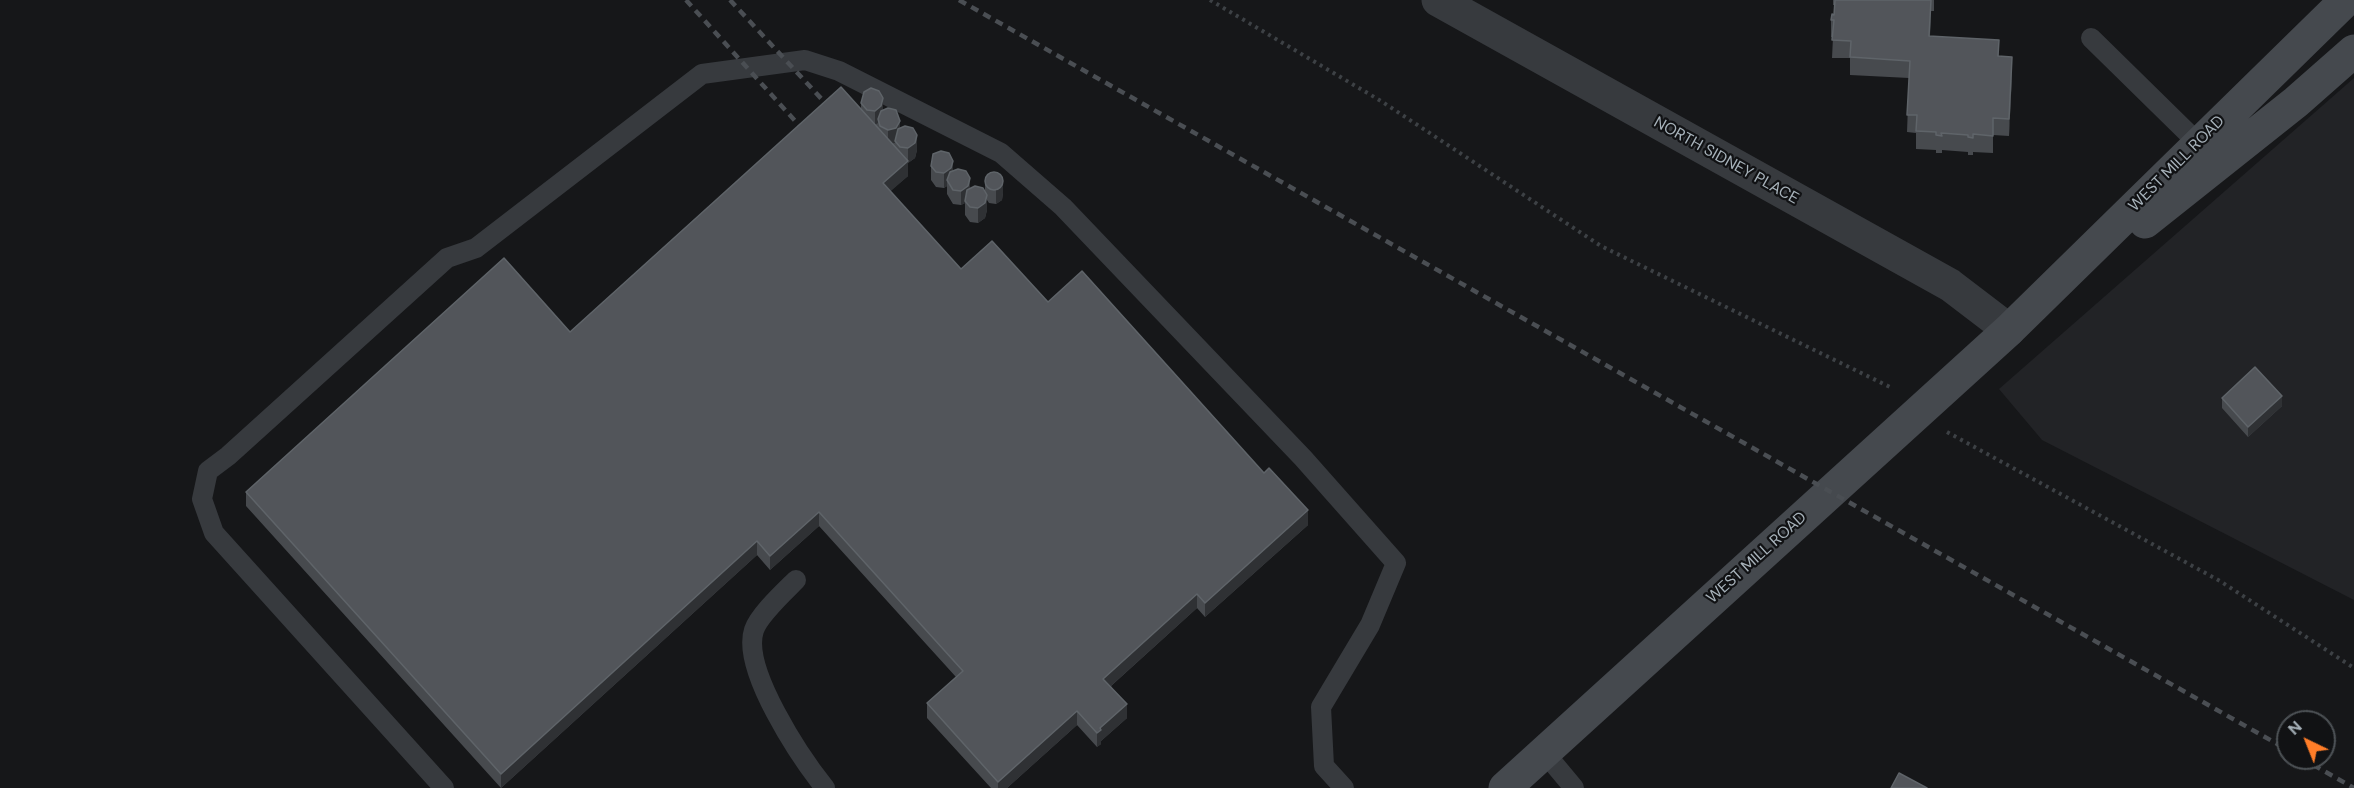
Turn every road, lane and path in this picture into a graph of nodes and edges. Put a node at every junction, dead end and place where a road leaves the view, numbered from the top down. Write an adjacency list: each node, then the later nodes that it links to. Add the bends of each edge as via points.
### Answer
1 (1210, 0): 8 (path, via 1381,101 1601,246)
2 (1438, 0): 7 (street, NORTH SIDNEY PLACE, via 1950,285)
3 (2339, 2): 6 (main road, WEST MILL ROAD)
4 (2091, 38): 6 (lane)
5 (2354, 51): 7 (main road, WEST MILL ROAD, via 2296,102)
6 (2198, 143): 7 (main road, WEST MILL ROAD)
7 (2009, 330): 12 (main road, WEST MILL ROAD)
8 (1893, 388)
9 (1945, 431): 11 (path, via 2220,581)
10 (796, 580): 14 (lane, via 754,630 753,648 776,714 801,758)
11 (2354, 668)
12 (1544, 752): 16 (main road, WEST MILL ROAD); 17 (lane)
13 (444, 788): 15 (lane, via 214,532 202,499 208,471 447,258 477,248 702,74 805,60 839,71 1001,153 1063,207 1303,458 1396,563 1370,625 1321,707 1324,766)
14 (825, 788)
15 (1344, 788)
16 (1505, 788)
17 (1574, 788)

